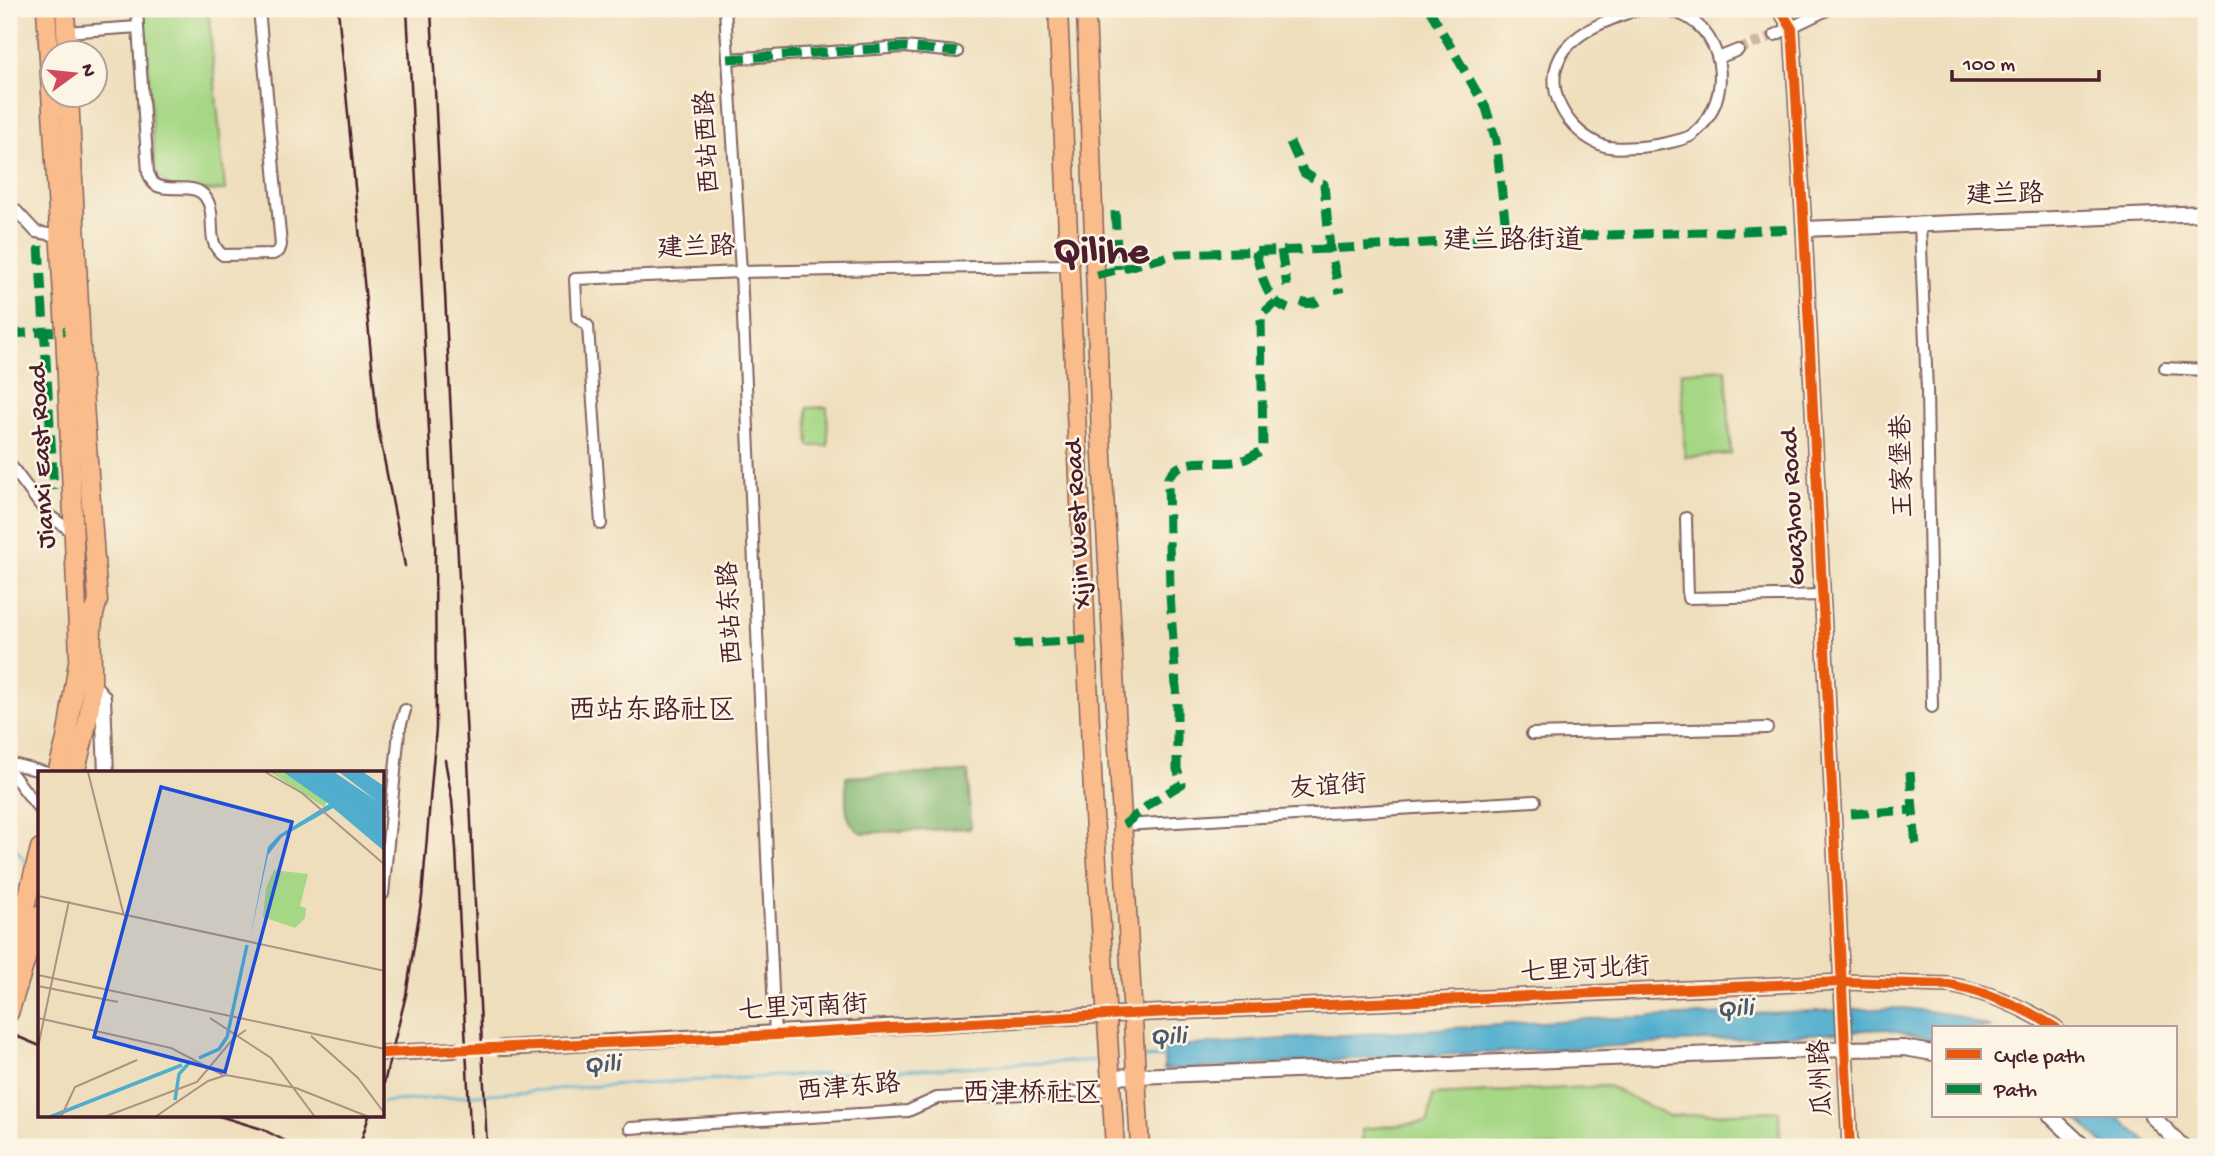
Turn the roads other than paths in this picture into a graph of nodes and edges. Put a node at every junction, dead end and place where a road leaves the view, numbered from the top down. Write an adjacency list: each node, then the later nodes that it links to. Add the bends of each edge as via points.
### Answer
1 (46, 9): 24 (main road, Jianxi East Road)
2 (65, 9): 12 (main road)
3 (137, 9): 10 (street)
4 (259, 9): 10 (street, via 281,245 273,254 223,255 213,244 206,198 200,192 153,183 148,173)
5 (725, 9): 18 (street, 西站西路)
6 (1058, 9): 25 (main road, Xijin West Road)
7 (1086, 9): 48 (main road, Xijin West Road, via 1101,437)
8 (1780, 9): 11 (street, Guazhou Road)
9 (1829, 9): 11 (street)
10 (138, 27): 12 (street)
11 (1792, 29): 13 (street); 23 (street, Guazhou Road)
12 (66, 32): 14 (main road)
13 (1775, 35)
14 (66, 38)
15 (1738, 50): 17 (street)
16 (957, 52): 18 (street, via 904,47)
17 (1717, 58): 17 (street, via 1711,41 1692,21 1668,10 1635,10 1593,27 1569,45 1556,65 1555,92 1565,118 1584,137 1608,148 1648,146 1689,137 1709,118 1720,93)
18 (728, 59): 26 (street, 西站西路)
19 (70, 108): 34 (main road, Jianxi East Road, via 98,601 92,616)
20 (9, 203): 24 (street, via 36,232)
21 (2206, 213): 22 (street, 建兰路)
22 (1920, 224): 23 (street, 建兰路); 35 (street, 王家堡巷)
23 (1804, 229): 33 (street, Guazhou Road)
24 (60, 236): 32 (main road, Jianxi East Road)
25 (1070, 265): 26 (street, 建兰路); 47 (main road, Xijin West Road)
26 (741, 272): 31 (street, 建兰路, via 575,279 577,318 588,326); 59 (street, 西站东路)
27 (2165, 368): 28 (street)
28 (2206, 370)
29 (9, 463): 32 (street, via 47,514)
30 (1686, 518): 33 (street, via 1688,598)
31 (601, 524)
32 (74, 533): 42 (main road, Jianxi East Road, via 79,656)
33 (1822, 595): 53 (street, Guazhou Road)
34 (92, 684): 43 (main road, Jianxi East Road); 44 (street, via 103,697)
35 (1932, 707)
36 (405, 710): 50 (street, via 399,730)
37 (1767, 728): 38 (street)
38 (1532, 734)
39 (9, 763): 41 (street)
40 (9, 770): 46 (street)
41 (40, 771)
42 (57, 771)
43 (76, 771)
44 (106, 771)
45 (1535, 801): 48 (street, 友谊街)
46 (38, 807)
47 (1094, 815): 48 (main road); 57 (main road, Xijin West Road)
48 (1124, 820): 56 (main road, Xijin West Road)
49 (38, 857): 52 (main road)
50 (385, 874)
51 (38, 921): 55 (main road)
52 (9, 970)
53 (1842, 982): 54 (street, Guazhou Road); 56 (street, 七里河北街); 58 (street, 七里河北街, via 1963,987 2021,1008)
54 (1843, 1006): 60 (street, 瓜州路)
55 (9, 1013)
56 (1132, 1015): 57 (street, 七里河北街); 65 (main road, Xijin West Road)
57 (1106, 1016): 59 (street, 七里河南街); 66 (main road, Xijin West Road)
58 (2052, 1026)
59 (775, 1035): 61 (street, 七里河南街)
60 (1845, 1042): 64 (street); 65 (street); 72 (street, 瓜州路)
61 (502, 1048)
62 (454, 1050): 63 (street)
63 (385, 1053)
64 (1932, 1053)
65 (1135, 1072): 66 (street); 71 (main road, Xijin West Road)
66 (1110, 1078): 69 (street, 西津东路, via 937,1097 908,1111); 70 (main road, Xijin West Road)
67 (2053, 1118): 73 (street)
68 (2154, 1118): 74 (street)
69 (630, 1128)
70 (1115, 1147)
71 (1140, 1147)
72 (1850, 1147)
73 (2084, 1147)
74 (2183, 1147)

